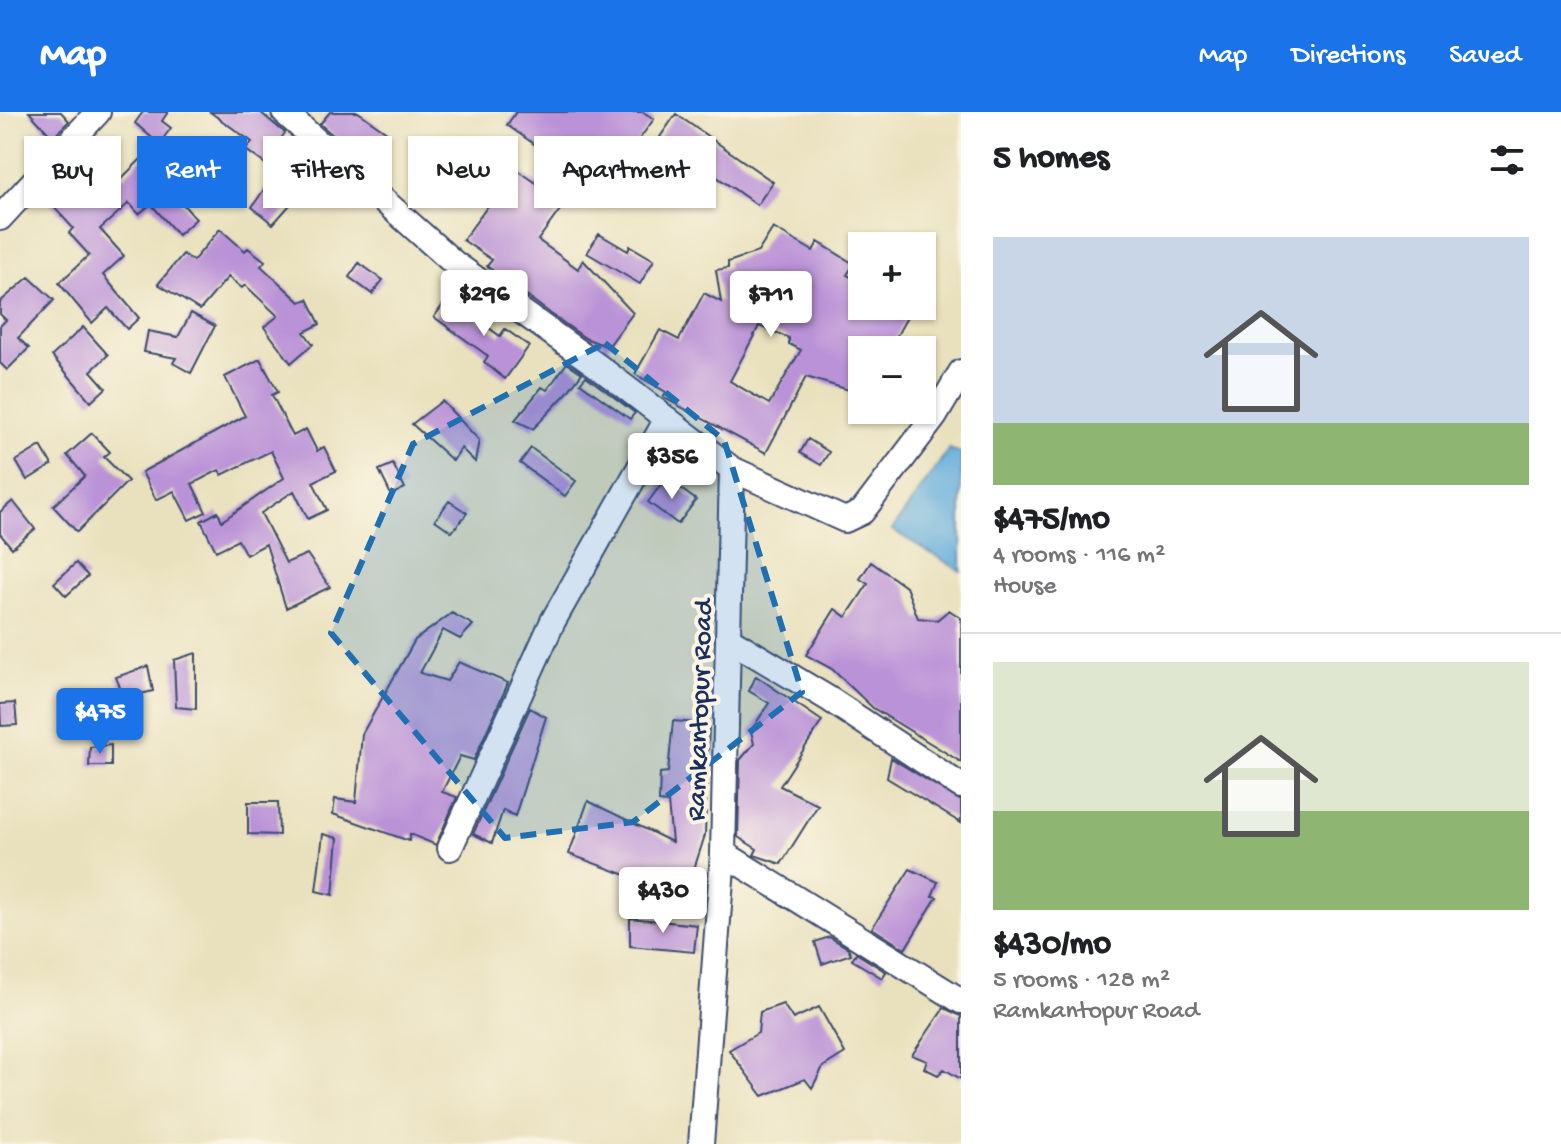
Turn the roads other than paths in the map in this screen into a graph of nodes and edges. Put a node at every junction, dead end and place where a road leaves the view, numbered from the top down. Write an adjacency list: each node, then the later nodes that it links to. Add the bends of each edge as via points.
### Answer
1 (98, 112): 3 (street)
2 (284, 112): 5 (street, via 454,263)
3 (0, 218)
4 (961, 372): 6 (street, via 935,416 853,518 845,520)
5 (667, 419): 6 (street); 9 (street, via 553,621)
6 (732, 469): 7 (street, Ramkantopur Road)
7 (729, 639): 8 (street); 10 (street, Ramkantopur Road)
8 (961, 786)
9 (450, 848)
10 (723, 853): 11 (street); 12 (street, Ramkantopur Road)
11 (961, 1001)
12 (701, 1144)

